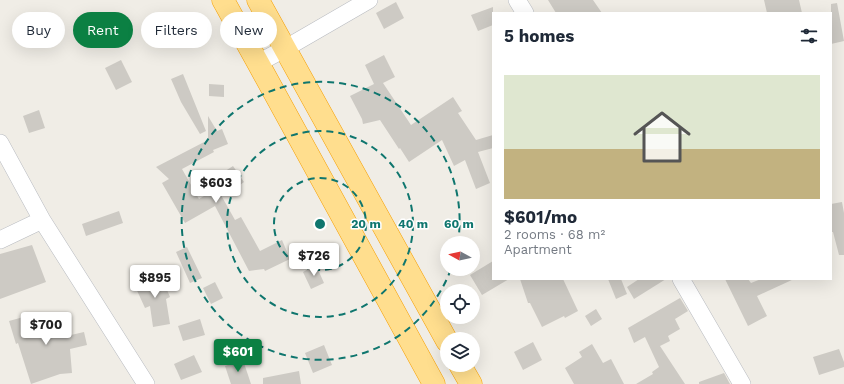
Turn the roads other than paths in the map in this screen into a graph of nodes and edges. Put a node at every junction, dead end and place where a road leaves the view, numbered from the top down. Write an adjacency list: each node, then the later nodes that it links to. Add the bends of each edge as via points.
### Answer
1 (223, 0): 7 (highway)
2 (258, 0): 6 (highway)
3 (369, 0): 6 (street)
4 (517, 0): 5 (street)
5 (524, 12)
6 (286, 48): 7 (street); 12 (highway)
7 (258, 63): 15 (highway)
8 (0, 143): 9 (street)
9 (42, 220): 10 (street); 14 (street)
10 (0, 240)
11 (682, 280): 17 (street)
12 (442, 332)
13 (464, 372): 16 (highway)
14 (146, 384)
15 (434, 384)
16 (471, 384)
17 (742, 384)

